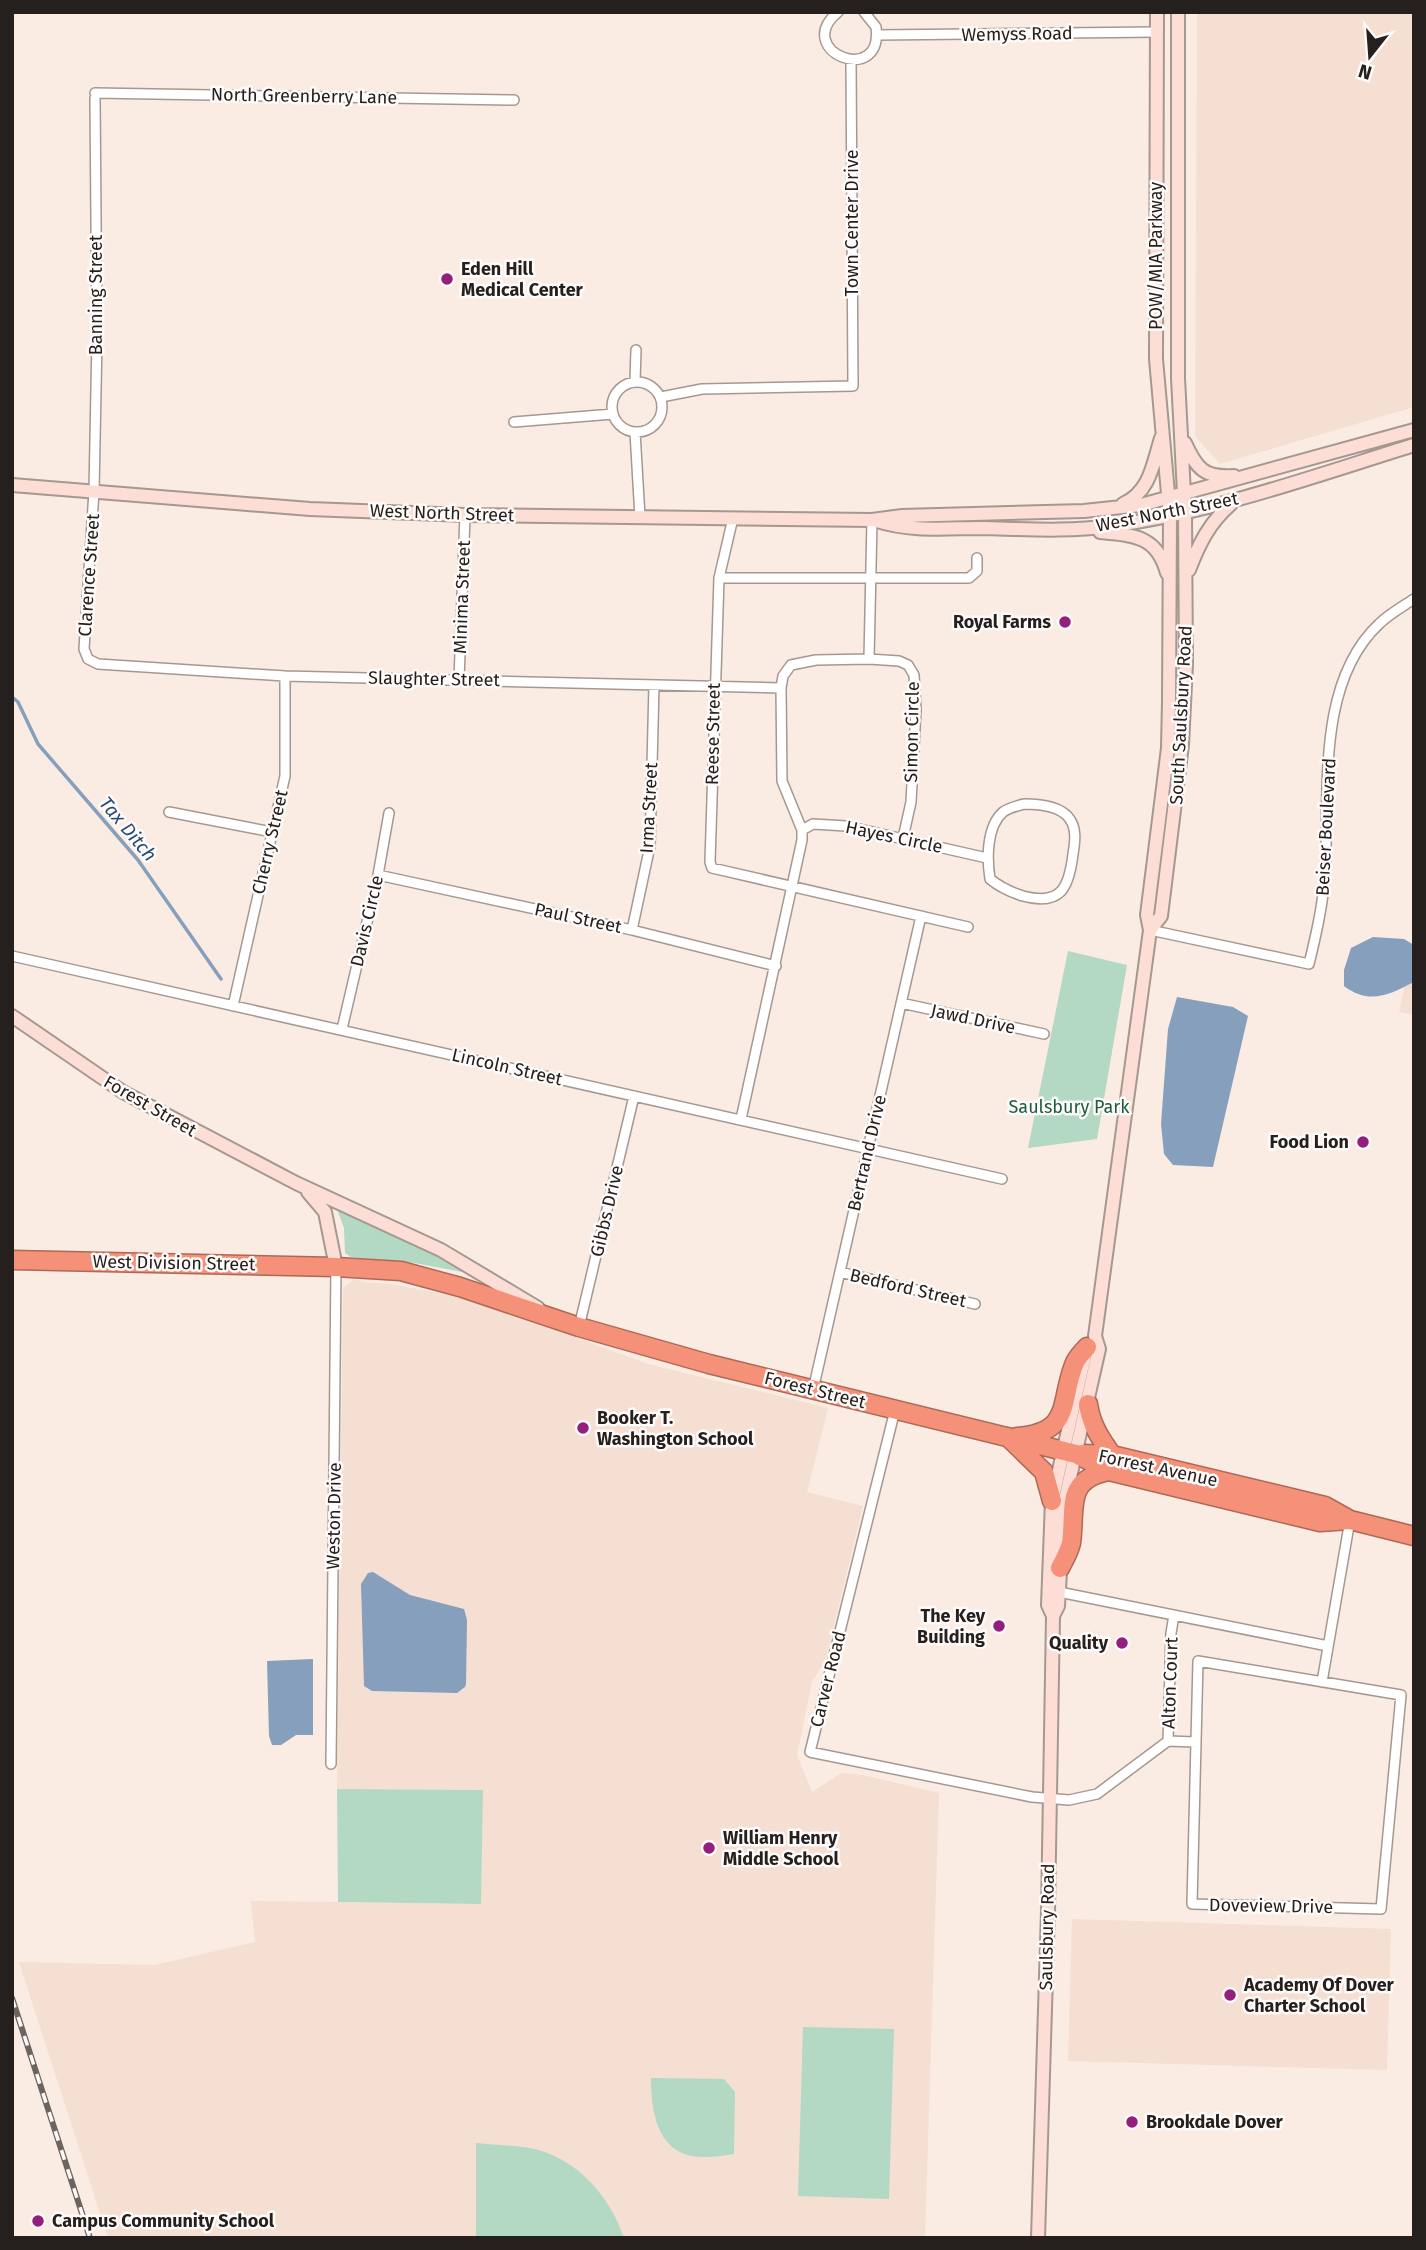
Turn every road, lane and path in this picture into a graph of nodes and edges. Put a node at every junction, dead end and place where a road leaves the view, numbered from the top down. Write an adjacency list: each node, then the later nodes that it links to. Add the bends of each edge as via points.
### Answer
1 (838, 12): 8 (street, via 827,26 826,42 835,55)
2 (864, 12): 6 (street, via 873,20)
3 (1157, 12): 5 (main road, POW/MIA Parkway)
4 (1178, 12): 7 (main road, POW/MIA Parkway)
5 (1157, 32): 6 (street, Wemyss Road); 7 (main road); 17 (main road, POW/MIA Parkway, via 1156,359)
6 (877, 35): 8 (street, via 866,56)
7 (1178, 50): 19 (main road, POW/MIA Parkway)
8 (851, 60): 13 (street, Town Center Drive, via 853,386 702,389)
9 (95, 96): 10 (street, North Greenberry Lane); 23 (street, Banning Street)
10 (514, 100)
11 (636, 350): 12 (street)
12 (635, 381): 13 (street, via 650,385); 14 (street, via 617,390)
13 (661, 397): 18 (street, via 663,410 658,422)
14 (612, 414): 15 (street); 18 (street, via 624,428)
15 (514, 422)
16 (1414, 430): 21 (main road, West North Street)
17 (1163, 431): 25 (main road, POW/MIA Parkway); 27 (main road, via 1144,487 1132,500)
18 (635, 432): 31 (street)
19 (1181, 436): 21 (main road, via 1194,462 1206,473); 24 (main road, POW/MIA Parkway)
20 (1414, 445): 26 (main road, West North Street)
21 (1255, 475): 24 (main road, West North Street)
22 (12, 485): 23 (main road, West North Street)
23 (94, 491): 29 (main road, West North Street, via 310,509); 41 (street, Clarence Street, via 84,649)
24 (1184, 495): 25 (main road, West North Street); 28 (main road, South Saulsbury Road)
25 (1169, 499): 27 (main road, West North Street); 30 (main road, South Saulsbury Road)
26 (1233, 501): 28 (main road, West North Street); 36 (main road, via 1203,535)
27 (1110, 509): 33 (main road, West North Street)
28 (1185, 513): 30 (main road, West North Street); 36 (main road, South Saulsbury Road)
29 (465, 515): 31 (main road, West North Street); 44 (street, Minima Street)
30 (1170, 516): 34 (main road, West North Street); 39 (main road, South Saulsbury Road)
31 (640, 517): 32 (main road, West North Street)
32 (733, 518): 33 (main road, West North Street); 37 (street, Reese Street)
33 (872, 520): 34 (main road, West North Street, via 908,528); 38 (street)
34 (1065, 529): 39 (main road, via 1140,538 1159,553)
35 (978, 558): 38 (street, via 977,571 969,578)
36 (1186, 577): 59 (main road, South Saulsbury Road, via 1180,771 1161,916)
37 (719, 578): 38 (street); 46 (street, Reese Street)
38 (872, 578): 42 (street)
39 (1170, 582): 59 (main road, South Saulsbury Road, via 1168,748 1147,915)
40 (1414, 599): 59 (street, Beiser Boulevard, via 1378,625 1349,664 1341,686 1330,744 1325,877 1309,964)
41 (88, 659): 43 (street, Slaughter Street, via 97,664)
42 (869, 659): 47 (street, Simon Circle, via 791,665); 52 (street, Simon Circle, via 908,664 915,675 911,802)
43 (285, 676): 44 (street, Slaughter Street); 51 (street, Cherry Street, via 285,776)
44 (459, 680): 45 (street, Slaughter Street)
45 (654, 685): 46 (street, Slaughter Street); 58 (street, Irma Street, via 650,846)
46 (714, 686): 47 (street, Slaughter Street); 55 (street, Reese Street, via 710,862 712,867)
47 (781, 688): 50 (street, via 782,781)
48 (169, 812): 51 (street)
49 (389, 813): 54 (street, Davis Circle)
50 (802, 830): 52 (street, Hayes Circle, via 813,824 833,825); 55 (street)
51 (272, 832): 63 (street, Cherry Street)
52 (903, 838): 53 (street, Hayes Circle)
53 (987, 858): 53 (street, via 990,879 1003,890 1048,900 1067,884 1075,840 1073,825 1067,815 1041,804 1004,810)
54 (378, 875): 58 (street, Paul Street); 65 (street, Davis Circle)
55 (793, 886): 56 (street, Reese Street); 61 (street)
56 (921, 916): 57 (street, Reese Street); 62 (street, Bertrand Drive)
57 (968, 927)
58 (632, 930): 61 (street, Paul Street)
59 (1150, 930): 78 (main road, South Saulsbury Road)
60 (12, 956): 63 (street, Lincoln Street)
61 (776, 966): 68 (street)
62 (901, 1003): 66 (street, Jawd Drive); 69 (street, Bertrand Drive)
63 (233, 1006): 65 (street, Lincoln Street)
64 (12, 1016): 71 (main road, Forest Street, via 123,1092)
65 (342, 1030): 67 (street, Lincoln Street)
66 (1044, 1034)
67 (634, 1096): 68 (street, Lincoln Street); 77 (street, Gibbs Drive)
68 (741, 1119): 69 (street, Lincoln Street)
69 (868, 1147): 70 (street, Lincoln Street); 74 (street, Bertrand Drive)
70 (1002, 1179)
71 (296, 1184): 73 (main road, Forest Street, via 313,1195 325,1212); 76 (main road, Forest Street, via 441,1250)
72 (12, 1260): 73 (highway, West Division Street)
73 (336, 1267): 76 (highway, Forest Street, via 401,1271); 96 (street, Weston Drive)
74 (840, 1272): 75 (street, Bedford Street); 79 (street, Bertrand Drive)
75 (975, 1304)
76 (556, 1319): 77 (highway, Forest Street)
77 (579, 1326): 79 (highway, Forest Street)
78 (1091, 1341): 80 (main road, South Saulsbury Road, via 1099,1349); 82 (highway, via 1074,1363 1059,1418 1038,1432); 83 (main road, South Saulsbury Road)
79 (813, 1390): 81 (highway, Forest Street)
80 (1088, 1404): 83 (main road, South Saulsbury Road); 84 (highway, via 1090,1420)
81 (895, 1410): 82 (highway, Forest Street); 97 (street, Carver Road, via 810,1752)
82 (1008, 1437): 83 (highway, Forest Street); 85 (highway, via 1044,1472)
83 (1069, 1453): 84 (highway, Forrest Avenue); 85 (main road, Saulsbury Road); 88 (main road, Saulsbury Road)
84 (1111, 1463): 86 (highway, Forrest Avenue, via 1320,1522); 88 (highway, via 1089,1476 1076,1491 1070,1546)
85 (1052, 1501): 91 (main road, Saulsbury Road, via 1048,1605)
86 (1350, 1520): 87 (highway, Forrest Avenue); 92 (street)
87 (1414, 1536)
88 (1060, 1568): 89 (main road, Saulsbury Road)
89 (1059, 1592): 90 (street); 91 (main road, Saulsbury Road)
90 (1174, 1615): 92 (street); 94 (street, Alton Court)
91 (1053, 1616): 97 (main road, Saulsbury Road)
92 (1328, 1646): 93 (street)
93 (1322, 1682): 95 (street, Doveview Drive, via 1198,1661); 95 (street, Doveview Drive, via 1402,1696 1381,1909 1192,1905)
94 (1168, 1741): 95 (street); 97 (street, Alton Court, via 1097,1794)
95 (1196, 1742)
96 (331, 1764)
97 (1050, 1799): 98 (main road, Saulsbury Road)
98 (1038, 2238)

